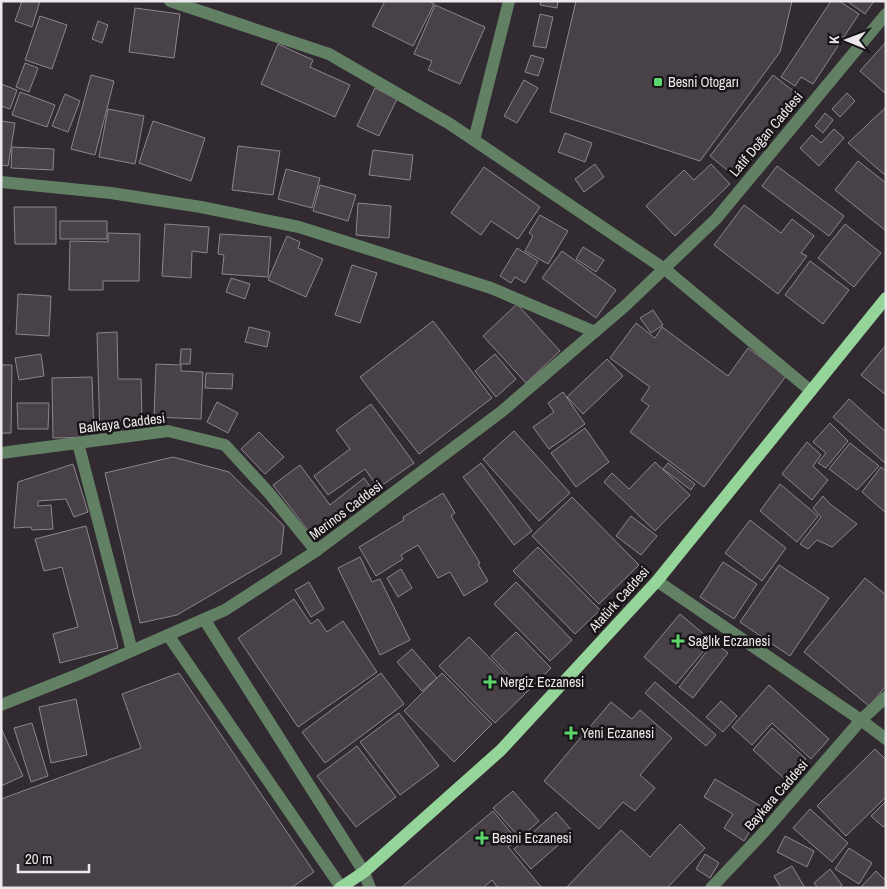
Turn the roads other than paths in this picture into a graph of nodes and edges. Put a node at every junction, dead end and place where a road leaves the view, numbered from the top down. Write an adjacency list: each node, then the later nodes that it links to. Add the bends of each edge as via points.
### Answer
1 (170, 1): 4 (street, via 329,54)
2 (509, 1): 4 (street)
3 (886, 14): 6 (street, Latif Doğan Caddesi, via 716,219)
4 (474, 140): 6 (street)
5 (1, 182): 8 (street, via 111,193 299,227 491,288)
6 (664, 268): 8 (street, Merinos Caddesi); 9 (street)
7 (886, 298): 9 (main road, Atatürk Caddesi)
8 (595, 332): 12 (street, Merinos Caddesi, via 501,412)
9 (811, 391): 13 (main road, Atatürk Caddesi)
10 (78, 443): 11 (street, Balkaya Caddesi); 12 (street, Balkaya Caddesi, via 168,431 225,445); 16 (street)
11 (1, 454)
12 (316, 551): 14 (street, Merinos Caddesi, via 225,610)
13 (656, 581): 19 (street); 21 (main road, Atatürk Caddesi, via 501,750)
14 (204, 619): 15 (street, Merinos Caddesi); 21 (street)
15 (168, 635): 16 (street, Merinos Caddesi); 22 (street)
16 (132, 651): 18 (street, Merinos Caddesi)
17 (886, 697): 19 (street, Baykara Caddesi)
18 (1, 706)
19 (861, 720): 20 (street); 24 (street, Baykara Caddesi)
20 (886, 739)
21 (364, 872): 22 (main road, Atatürk Caddesi); 23 (street)
22 (340, 887)
23 (370, 888)
24 (711, 888)

